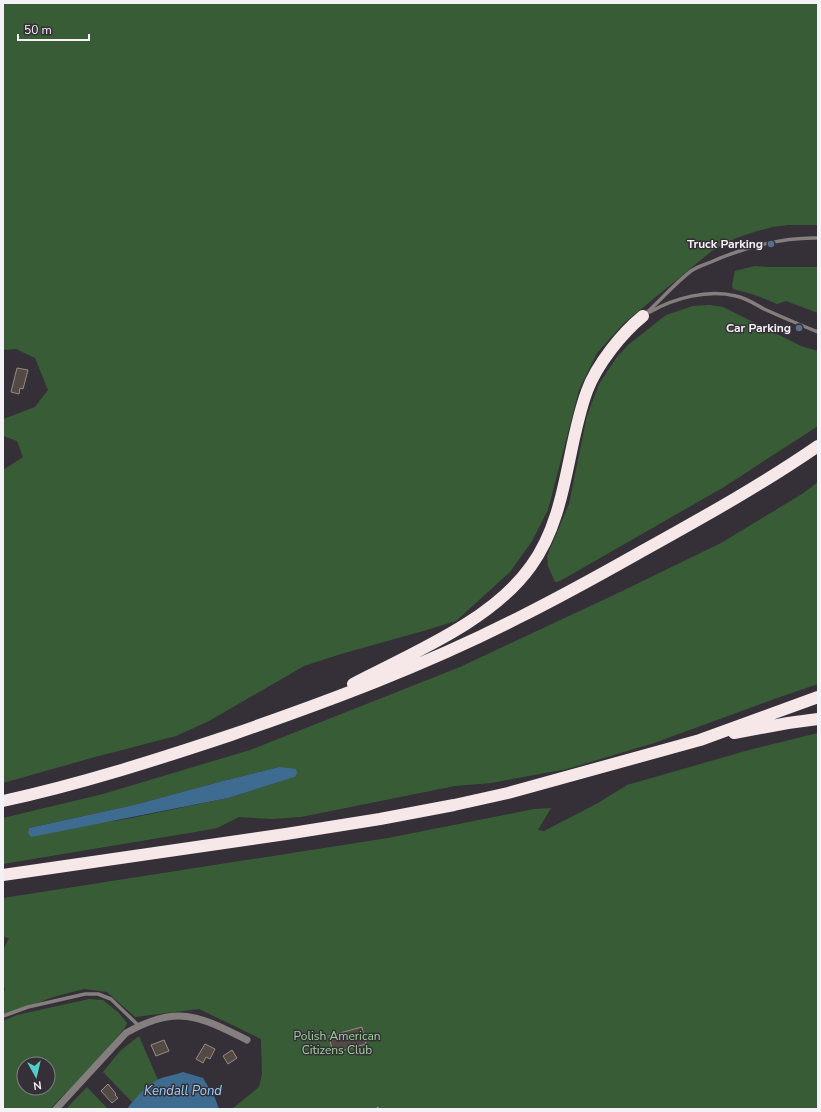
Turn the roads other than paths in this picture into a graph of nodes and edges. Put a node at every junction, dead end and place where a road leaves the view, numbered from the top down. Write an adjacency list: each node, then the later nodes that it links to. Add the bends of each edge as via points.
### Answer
1 (818, 238): 2 (lane, via 755,246 703,265 681,279)
2 (643, 316): 3 (lane, via 656,308 696,295 722,293 737,296); 6 (highway, via 609,352 587,390 553,522 532,565 518,582 483,613 455,630)
3 (818, 332)
4 (818, 446): 6 (highway, via 713,512 523,616 412,667)
5 (818, 697): 8 (highway)
6 (300, 711): 9 (highway, via 130,768)
7 (818, 720): 8 (highway, via 788,723)
8 (700, 740): 10 (highway, via 508,792 427,810 286,834)
9 (3, 801)
10 (3, 875)
11 (3, 1016): 12 (lane, via 28,1007 85,994 98,994 111,999)
12 (139, 1026): 13 (street, via 166,1016 188,1016 210,1022); 14 (street, via 126,1033)
13 (247, 1040)
14 (56, 1109)

